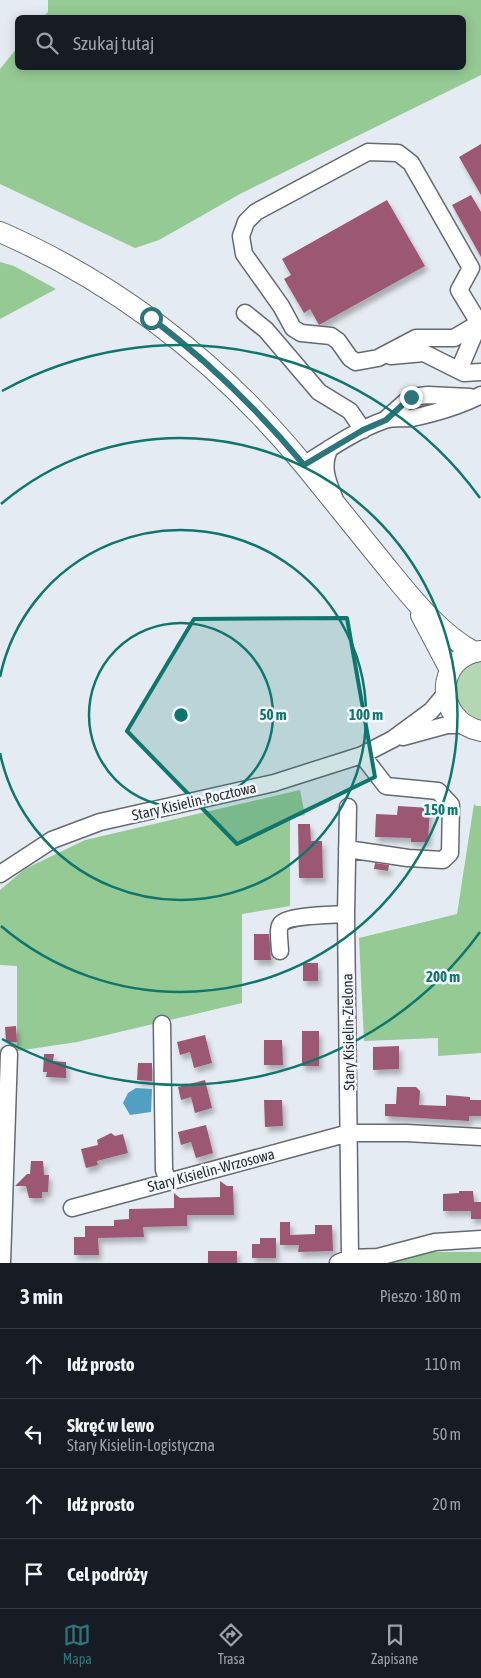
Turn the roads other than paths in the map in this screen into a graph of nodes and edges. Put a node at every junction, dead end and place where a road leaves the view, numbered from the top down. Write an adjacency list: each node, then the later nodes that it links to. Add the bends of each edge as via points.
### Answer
1 (0, 232): 12 (main road, via 92,279 176,337 269,424)
2 (476, 268): 4 (street, via 460,290); 5 (street, via 412,163 398,153 368,152 256,212 246,222 241,236 244,254 293,328 301,333 330,336 356,362)
3 (245, 313): 10 (street, via 266,330 319,392 350,411)
4 (480, 323): 5 (street, via 454,338 416,338); 6 (street)
5 (378, 358): 6 (street, via 424,353)
6 (459, 370): 7 (street, via 464,373)
7 (481, 372)
8 (479, 396): 9 (street, via 456,407 411,418); 9 (street, via 411,397)
9 (386, 420): 10 (street)
10 (363, 430): 11 (street)
11 (330, 448): 12 (street); 13 (street, via 325,469)
12 (304, 465): 13 (main road)
13 (339, 508): 14 (main road)
14 (410, 596): 15 (main road, via 456,640); 16 (main road)
15 (478, 651): 16 (main road, via 464,656)
16 (450, 670): 17 (main road)
17 (446, 693): 18 (main road, via 455,717); 19 (street, Stary Kisielin-Pocztowa, via 431,710)
18 (472, 728): 19 (street, Stary Kisielin-Pocztowa, via 447,725)
19 (393, 739): 20 (street, Stary Kisielin-Pocztowa)
20 (362, 755): 22 (street, via 386,786 438,791 451,805 450,853 442,860); 23 (street, Stary Kisielin-Pocztowa, via 274,783 100,822 52,840)
21 (348, 806): 22 (street, Stary Kisielin-Zielona)
22 (347, 849): 24 (street, Stary Kisielin-Zielona)
23 (0, 874)
24 (346, 914): 25 (street, via 282,922 279,926); 28 (street, Stary Kisielin-Zielona)
25 (280, 951)
26 (162, 1024): 30 (street, via 164,1170)
27 (9, 1054): 34 (street)
28 (349, 1133): 29 (street, Stary Kisielin-Wrzosowa); 30 (street, Stary Kisielin-Wrzosowa); 33 (street, Stary Kisielin-Zielona)
29 (481, 1137)
30 (168, 1182): 31 (street, Stary Kisielin-Wrzosowa)
31 (72, 1208)
32 (481, 1239): 33 (street, via 435,1242 378,1257)
33 (344, 1261)
34 (2, 1263)

